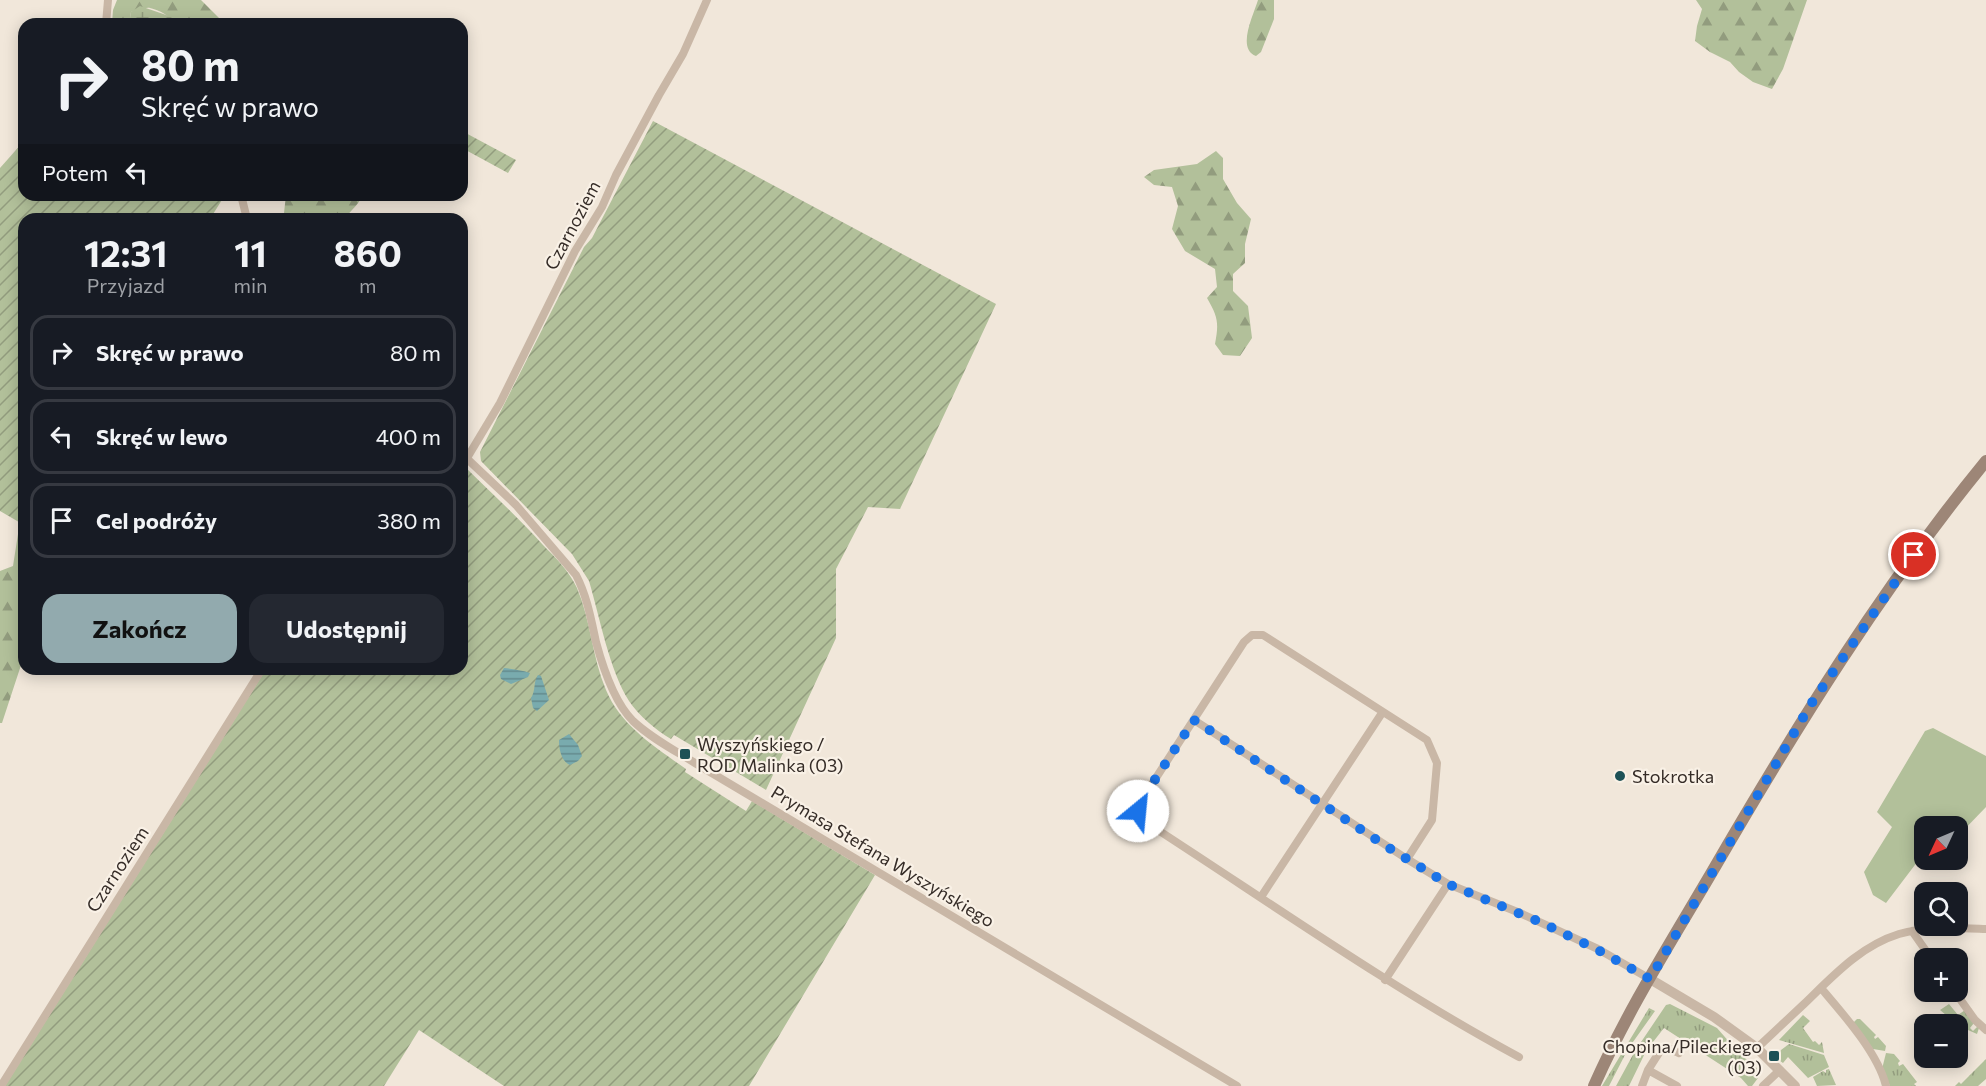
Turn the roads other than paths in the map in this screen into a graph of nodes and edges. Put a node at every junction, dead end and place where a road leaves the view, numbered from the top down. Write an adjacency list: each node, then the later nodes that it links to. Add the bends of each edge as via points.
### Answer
1 (108, 0): 3 (street)
2 (707, 0): 4 (street, Czarnoziem, via 602,207 575,251 501,403)
3 (106, 18)
4 (468, 452)
5 (468, 459): 28 (street, Prymasa Stefana Wyszyńskiego, via 516,505 576,575 611,685 638,725 695,763)
6 (1986, 461): 17 (main road, via 1891,587 1817,695)
7 (258, 675): 27 (street, Czarnoziem)
8 (1382, 713): 9 (street, via 1263,635 1252,635); 10 (street); 11 (street, via 1427,740 1437,763 1432,820)
9 (1194, 720): 10 (street); 13 (street, via 1138,811 1144,821)
10 (1321, 804): 11 (street); 13 (street)
11 (1407, 859): 12 (street)
12 (1448, 884): 17 (street, via 1530,917); 18 (street)
13 (1261, 897): 18 (street)
14 (1986, 929): 15 (street)
15 (1912, 931): 16 (street); 19 (street, via 1862,952)
16 (1924, 948)
17 (1650, 979): 22 (street); 29 (main road)
18 (1385, 980): 24 (street)
19 (1821, 988): 22 (street); 34 (street, via 1863,1041)
20 (1962, 1002): 21 (street)
21 (1986, 1030)
22 (1757, 1048): 26 (street)
23 (1679, 1053): 25 (street, via 1662,1048)
24 (1519, 1057)
25 (1648, 1070): 30 (street); 31 (street)
26 (1780, 1070): 32 (street); 33 (street)
27 (1, 1086)
28 (1237, 1086)
29 (1594, 1086)
30 (1641, 1086)
31 (1677, 1086)
32 (1763, 1086)
33 (1795, 1086)
34 (1886, 1086)

